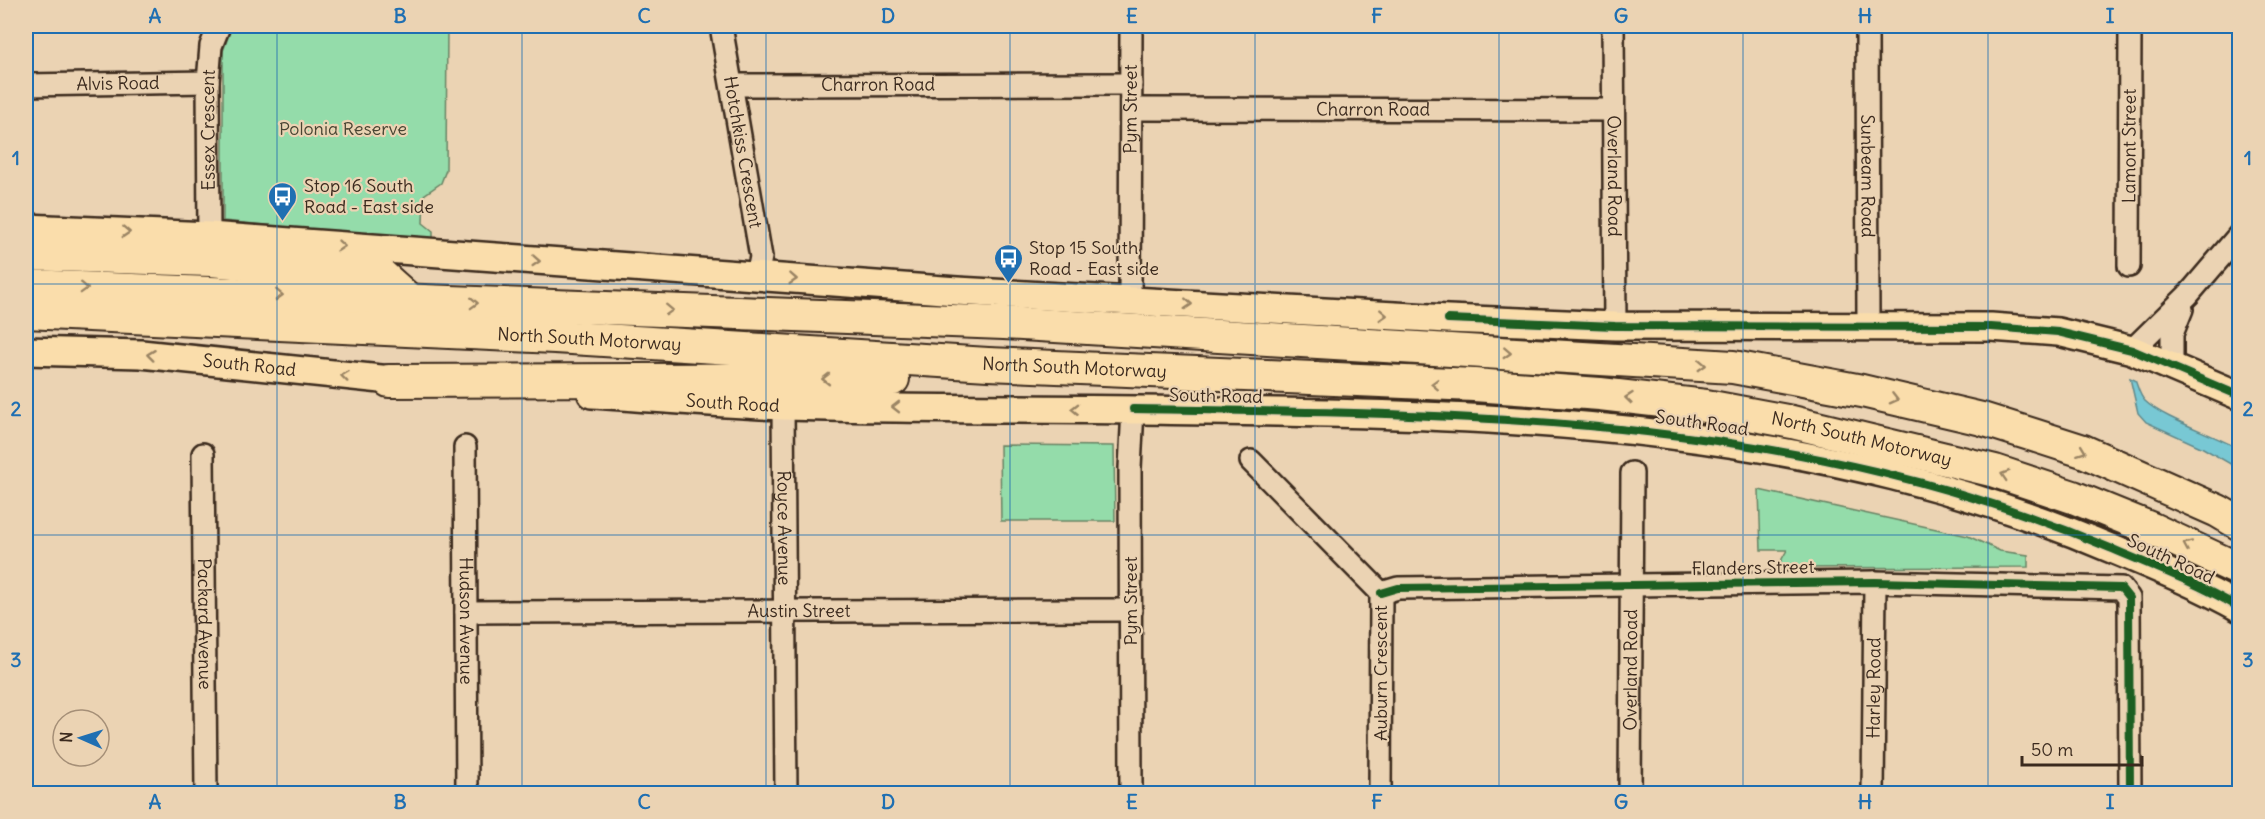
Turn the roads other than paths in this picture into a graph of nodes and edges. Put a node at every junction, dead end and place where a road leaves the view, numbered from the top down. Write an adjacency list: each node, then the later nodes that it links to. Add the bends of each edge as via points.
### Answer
1 (219, 26): 7 (street, Essex Crescent, via 211,46)
2 (721, 26): 10 (street, Hotchkiss Crescent)
3 (1131, 26): 8 (street, Pym Street)
4 (1613, 26): 12 (street, Overland Road)
5 (1867, 26): 25 (street, Sunbeam Road)
6 (2130, 26): 17 (street, Lamont Street)
7 (208, 82): 9 (street, Alvis Road); 15 (street, Essex Crescent)
8 (1131, 84): 10 (street, Charron Road); 11 (street, Pym Street)
9 (26, 85)
10 (732, 85): 18 (street, Hotchkiss Crescent, via 761,257)
11 (1131, 109): 12 (street, Charron Road); 22 (street, Pym Street)
12 (1613, 110): 24 (street, Overland Road)
13 (26, 228): 15 (main road, one-way to 15)
14 (2240, 234): 20 (street)
15 (209, 236): 18 (main road, one-way to 18)
16 (26, 254): 21 (highway, via 211,260 381,275)
17 (2129, 266)
18 (757, 276): 22 (main road, one-way to 22)
19 (26, 286): 21 (highway, North South Motorway, one-way to 21)
20 (2188, 295): 26 (street); 29 (street, via 2172,334)
21 (410, 301): 38 (highway, North South Motorway, one-way to 38, via 1004,323 1733,367 1982,419 2083,452)
22 (1130, 301): 24 (main road, one-way to 24)
23 (26, 312): 28 (highway, North South Motorway, via 555,337)
24 (1615, 326): 25 (main road)
25 (1868, 326): 26 (main road, via 2058,332)
26 (2132, 350): 29 (main road)
27 (26, 351): 30 (main road, South Road, one-way to 27, via 141,354)
28 (988, 364): 30 (highway, one-way to 30, via 916,378); 39 (highway, North South Motorway, one-way to 28, via 2132,521 1995,471 1706,406 1474,385)
29 (2172, 365): 31 (main road)
30 (389, 381): 32 (main road, South Road)
31 (2240, 396)
32 (783, 406): 33 (main road, South Road, one-way to 32); 46 (street, Royce Avenue)
33 (1133, 409): 43 (main road, South Road, via 1393,413 1549,421 1753,445 1877,470 2036,519 2156,568); 44 (street, Pym Street)
34 (465, 447): 45 (street, Hudson Avenue)
35 (203, 454): 47 (street, Packard Avenue)
36 (1251, 460): 42 (street, Auburn Crescent)
37 (1632, 473): 41 (street, Overland Road)
38 (2240, 524)
39 (2240, 570)
40 (1875, 582): 41 (street, Flanders Street); 53 (street, Harley Road); 54 (street, Flanders Street, via 2125,590 2129,598)
41 (1630, 585): 42 (street, Flanders Street, via 1398,588); 52 (street, Overland Road)
42 (1381, 592): 51 (street, Auburn Crescent)
43 (2240, 608)
44 (1131, 610): 46 (street, Austin Street); 50 (street, Pym Street)
45 (466, 612): 46 (street, Austin Street); 48 (street, Hudson Avenue)
46 (785, 612): 49 (street, Royce Avenue)
47 (206, 794)
48 (466, 794)
49 (786, 794)
50 (1131, 794)
51 (1380, 794)
52 (1630, 794)
53 (1873, 794)
54 (2130, 794)

